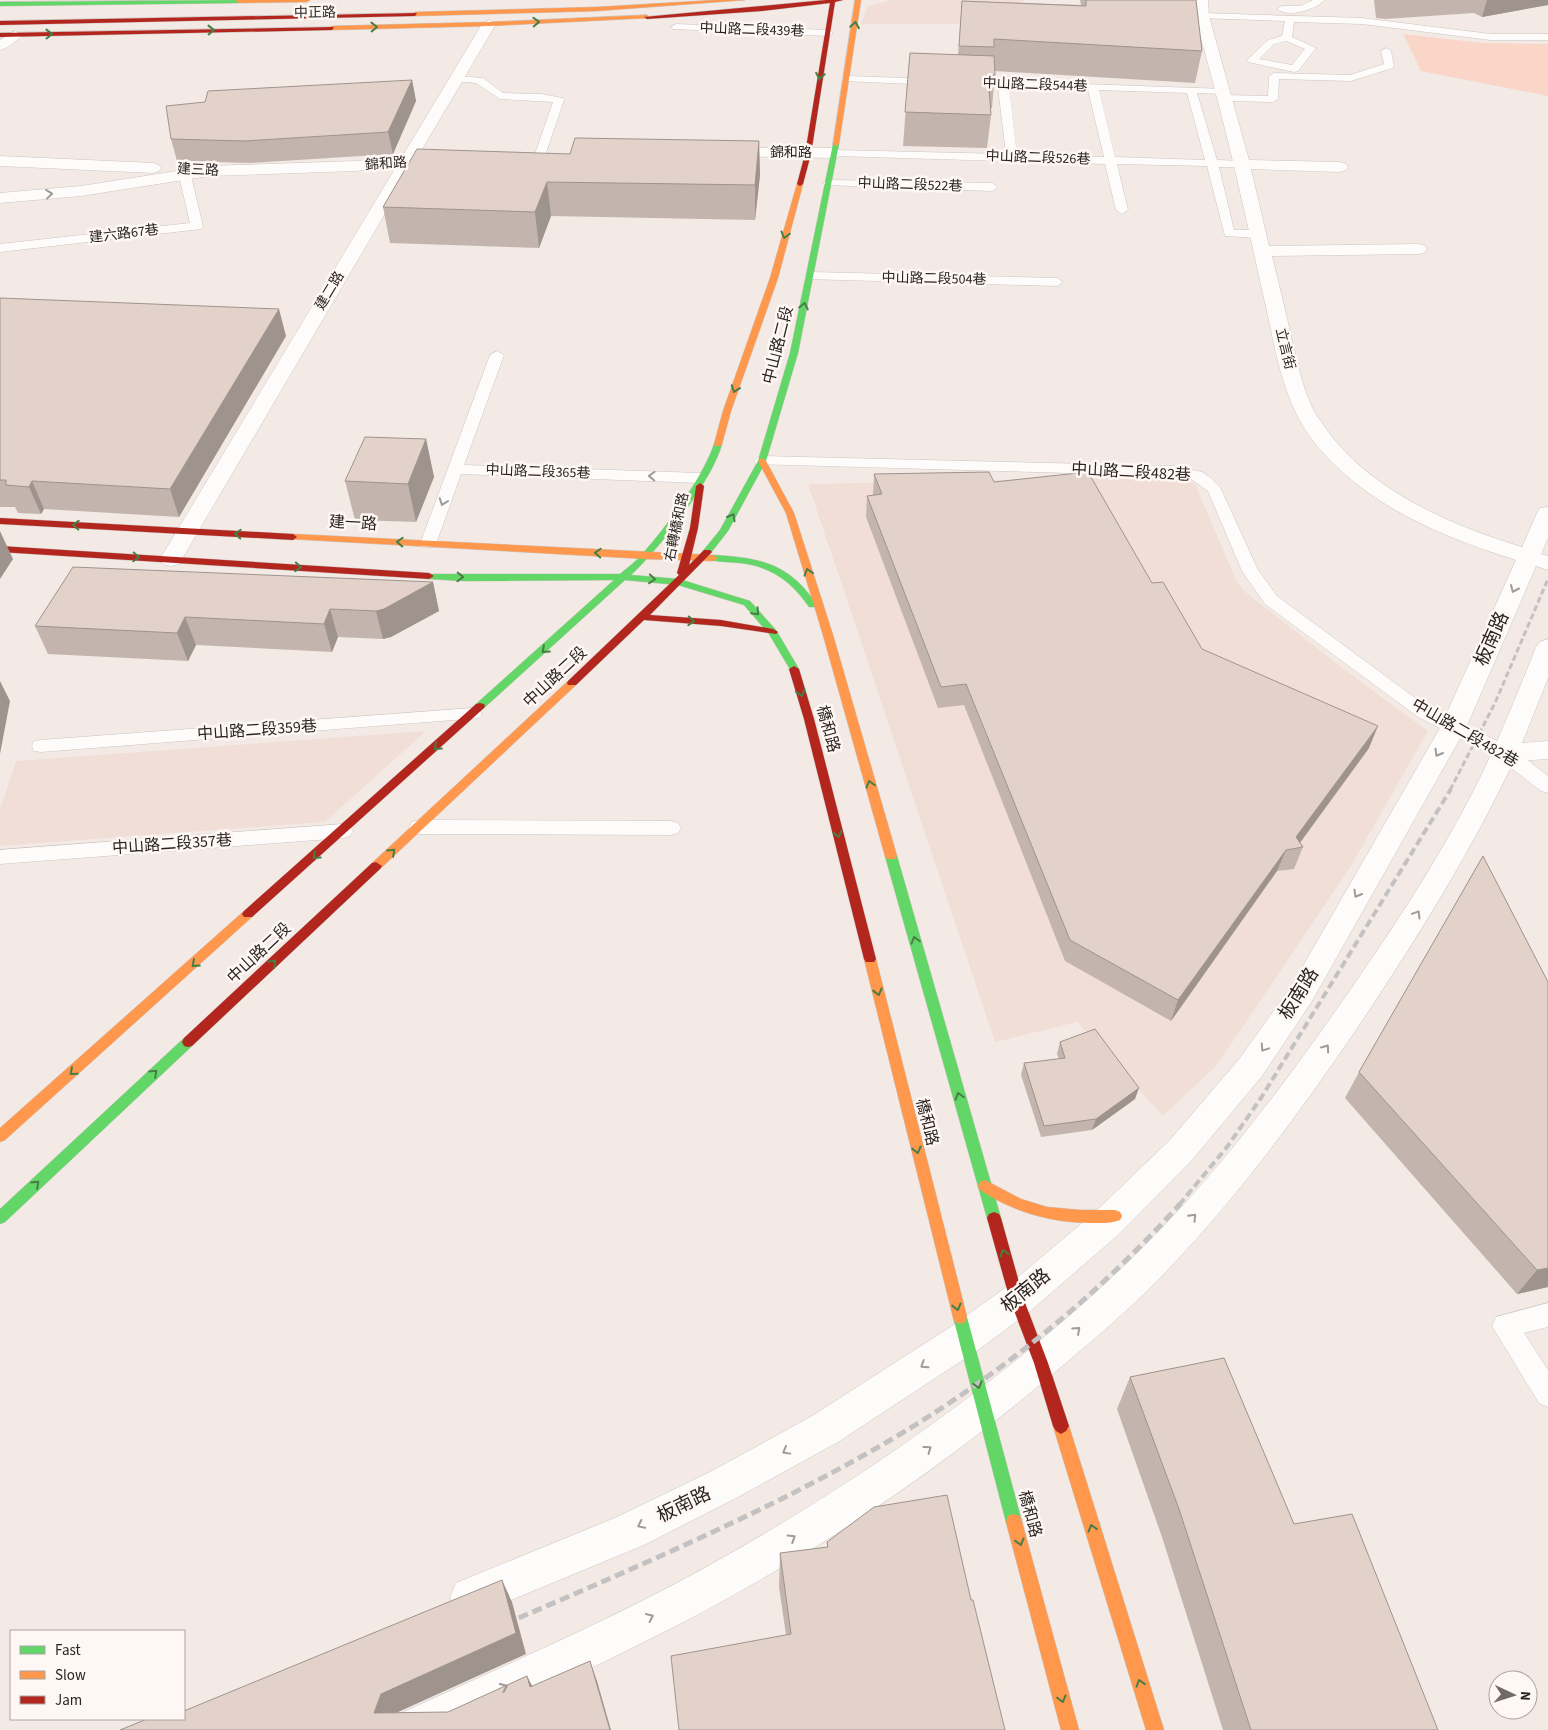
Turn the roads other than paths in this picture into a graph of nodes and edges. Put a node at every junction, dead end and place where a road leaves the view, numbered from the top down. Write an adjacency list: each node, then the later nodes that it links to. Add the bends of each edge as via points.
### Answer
1 (307, 0): 10 (main road, 中正路)
2 (608, 0): 14 (main road, via 344,9)
3 (684, 0): 15 (main road, via 385,13)
4 (742, 0): 17 (main road, via 587,10)
5 (833, 0): 6 (main road, 中正路); 13 (main road, 中正路); 22 (main road, 中山路二段)
6 (840, 0)
7 (858, 0): 30 (main road, 中山路二段, one-way to 7)
8 (1320, 0): 12 (lane, via 1302,9)
9 (128, 1): 10 (main road, 中正路); 11 (main road, 中正路)
10 (240, 1)
11 (0, 4)
12 (1202, 8): 16 (lane); 34 (street, 立言街)
13 (762, 9): 19 (main road, 中正路, one-way to 13); 22 (main road, via 791,12)
14 (0, 13)
15 (0, 18)
16 (1290, 19): 25 (lane); 26 (lane, via 1362,21 1491,38)
17 (74, 22): 18 (main road); 20 (main road)
18 (0, 23)
19 (489, 24): 24 (main road, 中正路, one-way to 19); 29 (street, 建二路)
20 (0, 27)
21 (676, 27): 22 (lane, 中山路二段439巷)
22 (828, 30): 40 (main road, 中山路二段, one-way to 40)
23 (0, 35): 24 (main road, 中正路)
24 (15, 35): 27 (street)
25 (1287, 38): 25 (lane, via 1271,42 1252,60 1294,69 1311,48)
26 (1548, 38)
27 (0, 46)
28 (1386, 51): 34 (lane, 中山路二段544巷, via 1389,66 1351,78 1274,76 1273,99)
29 (457, 79): 38 (lane, via 479,80 500,96 559,100); 45 (street, 建二路)
30 (847, 79): 31 (lane, 中山路二段544巷); 36 (main road, 中山路二段)
31 (1003, 84): 32 (lane, 中山路二段544巷); 42 (lane)
32 (1093, 87): 33 (lane, 中山路二段544巷); 43 (lane)
33 (1190, 90): 34 (lane, 中山路二段544巷); 46 (lane)
34 (1223, 95): 47 (street, 立言街)
35 (706, 153): 40 (street, 錦和路)
36 (834, 153): 40 (street, 錦和路); 42 (lane, 中山路二段526巷); 52 (main road, 中山路二段)
37 (522, 154): 38 (street)
38 (541, 154): 39 (street)
39 (558, 154)
40 (808, 154): 64 (main road, 中山路二段, one-way to 64, via 774,278 727,410 715,455)
41 (466, 157): 45 (street, 錦和路)
42 (1012, 157): 43 (lane, 中山路二段526巷)
43 (1111, 160): 46 (lane, 中山路二段526巷); 55 (lane)
44 (0, 161): 49 (street, 建三路)
45 (408, 162): 49 (street, 錦和路); 51 (street, 建二路)
46 (1212, 163): 47 (lane, 中山路二段526巷); 56 (lane, via 1228,233)
47 (1242, 164): 48 (street); 56 (street, 立言街)
48 (1340, 167)
49 (209, 170): 50 (street, 錦和路); 51 (street, 建三路)
50 (185, 176): 54 (street, 錦和路, one-way to 50); 57 (lane, 建六路67巷, via 197,226)
51 (396, 179): 67 (street, 建二路)
52 (829, 183): 53 (lane, 中山路二段522巷); 59 (main road, 中山路二段)
53 (992, 187)
54 (0, 198)
55 (1122, 210)
56 (1260, 242): 58 (street); 74 (street, 立言街, via 1302,408 1325,442 1370,484 1420,516 1485,543)
57 (0, 248)
58 (1418, 249)
59 (810, 276): 60 (lane, 中山路二段504巷); 62 (main road, 中山路二段, one-way to 59, via 794,353)
60 (1057, 282)
61 (497, 354): 63 (lane)
62 (762, 461): 72 (main road, 中山路二段, one-way to 62, via 724,531); 81 (main road, 橋和路, one-way to 62, via 790,514); 84 (lane, 中山路二段482巷, via 1173,471 1198,475 1215,490 1250,571 1271,600 1424,713)
63 (455, 469): 64 (lane, 中山路二段365巷, one-way to 63); 68 (lane, one-way to 68)
64 (700, 478): 70 (main road, 中山路二段, via 688,500); 71 (main road, 右轉橋和路, via 700,498)
65 (1548, 513): 74 (street, 板南路)
66 (0, 521): 67 (main road, 建一路, one-way to 66)
67 (186, 531): 68 (main road, 建一路, one-way to 67); 73 (street, 建二路)
68 (428, 544): 70 (main road, 建一路, one-way to 68)
69 (0, 548): 73 (main road, one-way to 73)
70 (646, 556): 71 (main road, 建一路); 76 (main road, 中山路二段)
71 (687, 556): 72 (main road, 建一路); 77 (main road, 右轉橋和路)
72 (704, 556): 77 (main road, 中山路二段); 81 (main road, 橋和路, via 785,573 805,592)
73 (171, 559): 75 (main road, one-way to 75, via 464,578)
74 (1538, 560): 84 (street, 板南路, one-way to 84)
75 (582, 577): 76 (main road); 78 (main road, via 592,586 592,596)
76 (625, 577): 77 (main road, one-way to 77); 78 (main road, 中山路二段)
77 (679, 582): 79 (main road, 中山路二段); 80 (main road, 橋和路, one-way to 80, via 748,603)
78 (581, 618): 83 (main road, 中山路二段, one-way to 83)
79 (642, 618): 80 (main road, one-way to 80, via 721,623); 89 (main road, 中山路二段)
80 (773, 632): 99 (main road, 橋和路, one-way to 99, via 794,668 809,719)
81 (828, 635): 94 (main road, 橋和路, one-way to 81)
82 (1548, 647): 87 (street)
83 (473, 714): 85 (lane, 中山路二段359巷); 91 (main road, 中山路二段, one-way to 91)
84 (1453, 728): 87 (lane, 中山路二段482巷); 95 (street, 板南路, one-way to 95, via 1302,993 1251,1067 1181,1150)
85 (41, 746)
86 (1545, 751): 87 (street)
87 (1505, 753): 88 (lane, 中山路二段482巷); 100 (street, one-way to 87, via 1143,1271 1222,1187 1307,1076 1395,950 1459,844)
88 (1548, 786)
89 (419, 826): 90 (lane); 96 (main road, 中山路二段, one-way to 89)
90 (671, 828)
91 (343, 831): 92 (lane, 中山路二段357巷); 93 (main road, 中山路二段, one-way to 93)
92 (0, 857)
93 (0, 1136)
94 (985, 1186): 95 (main road, via 1025,1210 1076,1218); 97 (main road, 橋和路, one-way to 94)
95 (1115, 1216): 97 (street, 板南路)
96 (0, 1218)
97 (1017, 1300): 99 (street, 板南路); 100 (main road, 橋和路)
98 (1548, 1315): 101 (lane, via 1505,1326)
99 (965, 1338): 102 (main road, 橋和路, one-way to 102); 103 (street, 板南路, one-way to 103, via 825,1429 725,1484 630,1530)
100 (1041, 1363): 102 (street); 106 (main road, 橋和路, one-way to 100)
101 (1548, 1394)
102 (985, 1408): 104 (street, one-way to 102, via 680,1603 779,1547 880,1483); 105 (main road, 橋和路, one-way to 105)
103 (440, 1610)
104 (412, 1730)
105 (1070, 1730)
106 (1155, 1730)

